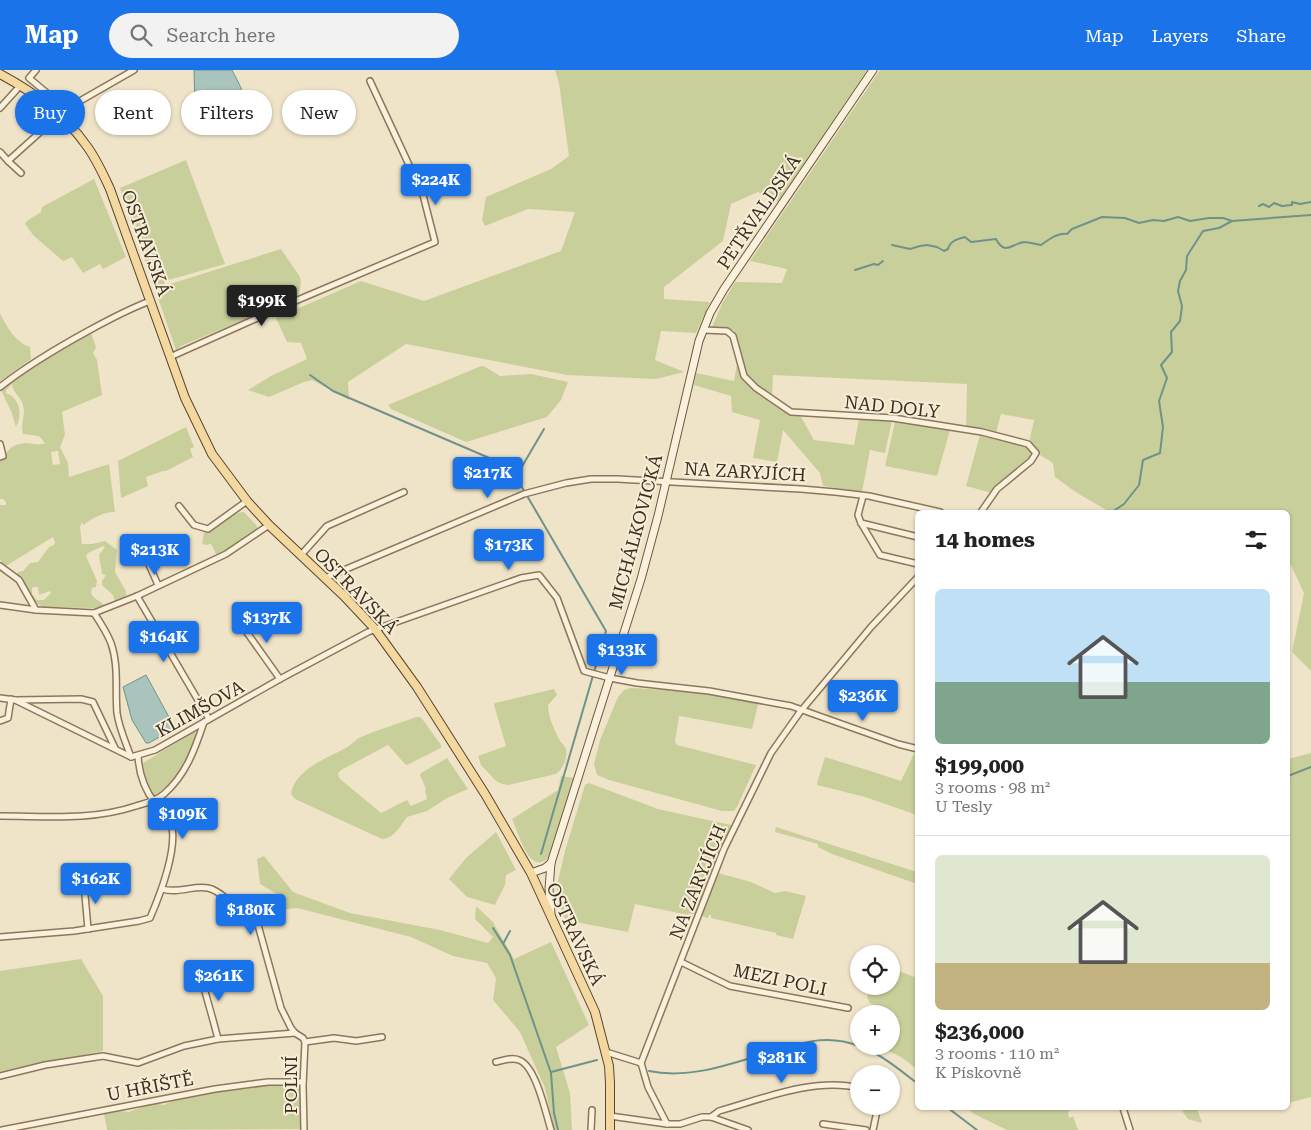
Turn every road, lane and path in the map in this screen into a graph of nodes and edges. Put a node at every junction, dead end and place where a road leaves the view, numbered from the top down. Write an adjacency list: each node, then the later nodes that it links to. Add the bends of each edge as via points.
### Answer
1 (36, 70): 8 (street, via 29,78)
2 (134, 70): 9 (street)
3 (873, 70): 17 (street, PETŘVALDSKÁ, via 724,289)
4 (0, 74): 6 (main road, OSTRAVSKÁ)
5 (370, 81): 18 (street, via 423,195 435,242)
6 (20, 86): 7 (main road, OSTRAVSKÁ); 10 (street)
7 (25, 90)
8 (43, 90)
9 (85, 98)
10 (0, 108)
11 (37, 135): 14 (street)
12 (78, 135): 16 (main road, OSTRAVSKÁ, via 110,189)
13 (0, 152): 14 (street)
14 (8, 161): 15 (street)
15 (21, 174)
16 (150, 301): 18 (main road, OSTRAVSKÁ); 20 (street, via 98,325 32,362)
17 (703, 330): 19 (street, PETŘVALDSKÁ); 29 (street, NAD DOLY, via 727,332 733,336 744,376 791,412 893,418 982,432 1028,444 1036,453 1031,461 997,489)
18 (170, 357): 26 (main road, OSTRAVSKÁ, via 202,435 224,472)
19 (689, 380): 23 (street, MICHÁLKOVICKÁ)
20 (0, 387)
21 (0, 444): 22 (street, via 3,456)
22 (0, 457)
23 (666, 481): 25 (street, NA ZARYJÍCH, via 801,488); 37 (street, NA ZARYJÍCH, via 591,479 555,485 524,494); 46 (street, MICHÁLKOVICKÁ, via 641,579)
24 (404, 492): 34 (street, via 327,526)
25 (862, 496): 28 (street, NA ZARYJÍCH); 30 (street, via 858,515)
26 (247, 501): 27 (street, via 208,529 194,525); 31 (main road, OSTRAVSKÁ)
27 (179, 506)
28 (930, 510)
29 (982, 510)
30 (861, 523): 32 (street); 35 (street, via 880,555)
31 (269, 525): 34 (main road, OSTRAVSKÁ); 39 (street, via 226,554)
32 (915, 536)
33 (140, 544): 39 (street)
34 (301, 555): 37 (main road, OSTRAVSKÁ)
35 (915, 563)
36 (0, 566): 42 (street, via 24,586)
37 (325, 578): 45 (main road, OSTRAVSKÁ)
38 (915, 580): 50 (street, NA ZARYJÍCH, via 871,627)
39 (158, 585): 40 (street)
40 (137, 596): 43 (street); 51 (street)
41 (0, 606): 42 (street)
42 (36, 610): 43 (street)
43 (94, 613): 56 (street, via 114,653 117,713)
44 (238, 620): 47 (street)
45 (375, 629): 46 (street, KLIMŠOVA, via 521,578 539,575 557,598 584,671); 47 (street, KLIMŠOVA); 61 (main road, OSTRAVSKÁ, via 417,687)
46 (610, 678): 50 (street, via 743,696); 59 (street, MICHÁLKOVICKÁ)
47 (280, 679): 51 (street, KLIMŠOVA)
48 (0, 698): 49 (street)
49 (13, 700): 52 (street, via 8,718); 53 (street); 53 (street, via 81,699 93,702)
50 (803, 710): 54 (street); 67 (street, NA ZARYJÍCH, via 771,753 724,848)
51 (207, 720): 55 (street, KLIMŠOVA, via 155,750); 57 (street, via 184,772)
52 (0, 722)
53 (115, 748): 56 (street)
54 (915, 748)
55 (138, 756): 56 (street, KLIMŠOVA); 57 (street, via 144,784)
56 (131, 757)
57 (154, 801): 58 (street, via 84,817); 63 (street, via 170,820 174,839)
58 (0, 816)
59 (551, 863): 60 (street, MICHÁLKOVICKÁ); 61 (street)
60 (550, 876): 61 (street, via 541,880); 64 (street, MICHÁLKOVICKÁ)
61 (533, 877): 64 (main road, OSTRAVSKÁ)
62 (84, 884): 65 (street)
63 (162, 889): 65 (street, via 150,918); 70 (street, POLNÍ, via 172,892 207,887 240,909 255,914 281,1008)
64 (552, 917): 74 (main road, OSTRAVSKÁ, via 595,1012)
65 (88, 929): 66 (street)
66 (0, 937)
67 (681, 962): 69 (street, MEZI POLI, via 730,986); 76 (street, NA ZARYJÍCH)
68 (199, 969): 72 (street)
69 (848, 1008)
70 (294, 1033): 72 (street, U HŘIŠTĚ); 73 (street, POLNÍ)
71 (382, 1037): 73 (street)
72 (218, 1039): 77 (street, U HŘIŠTĚ, via 184,1046 138,1062 103,1056)
73 (305, 1042): 78 (street, POLNÍ)
74 (606, 1052): 76 (street); 83 (main road, OSTRAVSKÁ)
75 (496, 1062): 89 (street, via 512,1058 521,1060 530,1068)
76 (641, 1063): 85 (street, via 648,1087)
77 (0, 1076)
78 (303, 1082): 87 (street, U HŘIŠTĚ, via 268,1082 215,1089); 88 (street, POLNÍ)
79 (850, 1086): 84 (street, via 808,1087)
80 (592, 1110): 90 (street)
81 (1124, 1110): 95 (street)
82 (878, 1115): 94 (street)
83 (610, 1116): 85 (street); 91 (main road, OSTRAVSKÁ)
84 (711, 1117): 85 (street); 92 (street)
85 (667, 1124)
86 (823, 1124): 93 (street)
87 (1, 1130)
88 (304, 1130)
89 (551, 1130)
90 (591, 1130)
91 (610, 1130)
92 (748, 1130)
93 (866, 1130)
94 (873, 1130)
95 (1130, 1130)

